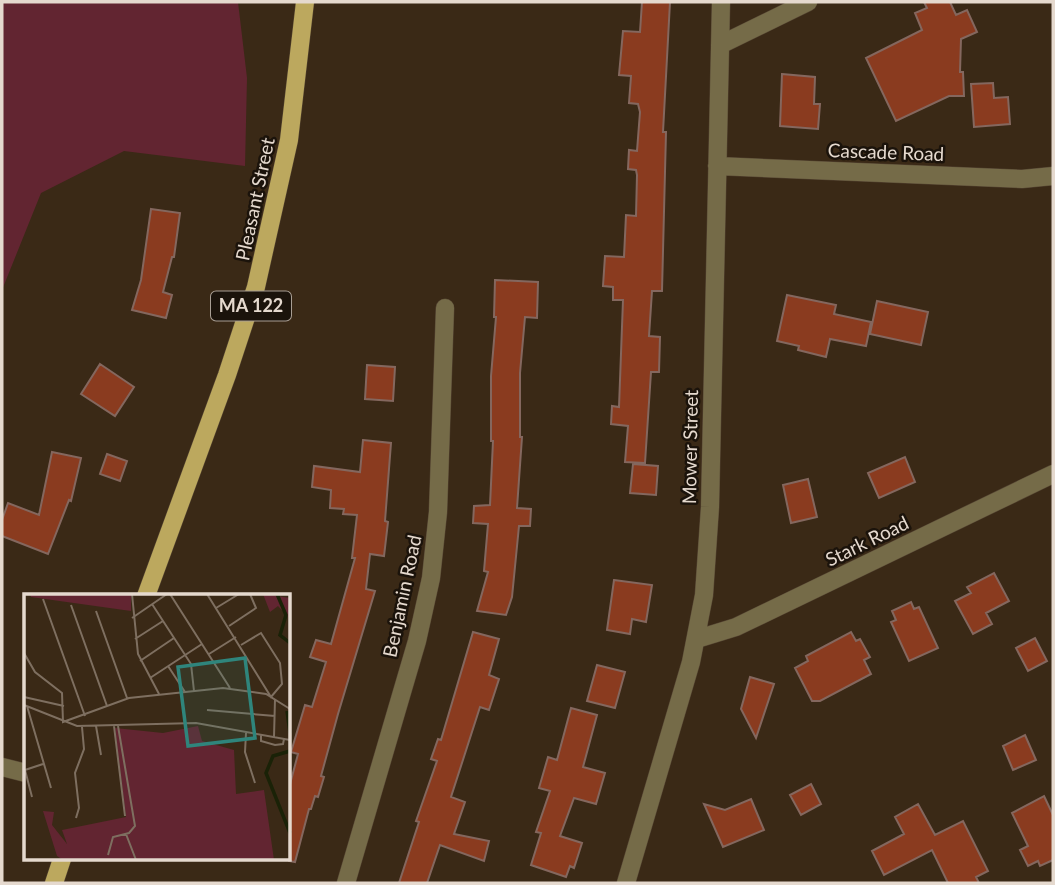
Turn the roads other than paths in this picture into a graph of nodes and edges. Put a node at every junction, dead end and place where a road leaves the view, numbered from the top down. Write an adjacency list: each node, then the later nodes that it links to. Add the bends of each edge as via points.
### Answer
1 (305, 2): 9 (main road, Pleasant Street / MA 122, via 289,139 256,288)
2 (721, 2): 4 (street, Mower Street)
3 (808, 2): 4 (street)
4 (720, 45): 5 (street, Mower Street)
5 (718, 166): 6 (street, Cascade Road, via 1022,179); 10 (street, Mower Street, via 709,528)
6 (1053, 176)
7 (445, 308): 15 (street, Benjamin Road, via 438,512 431,578)
8 (1053, 474): 10 (street, Stark Road, via 736,627)
9 (147, 594)
10 (697, 639): 16 (street, Mower Street)
11 (2, 767): 12 (street)
12 (24, 772)
13 (62, 860): 14 (main road)
14 (54, 883)
15 (346, 883)
16 (626, 883)

